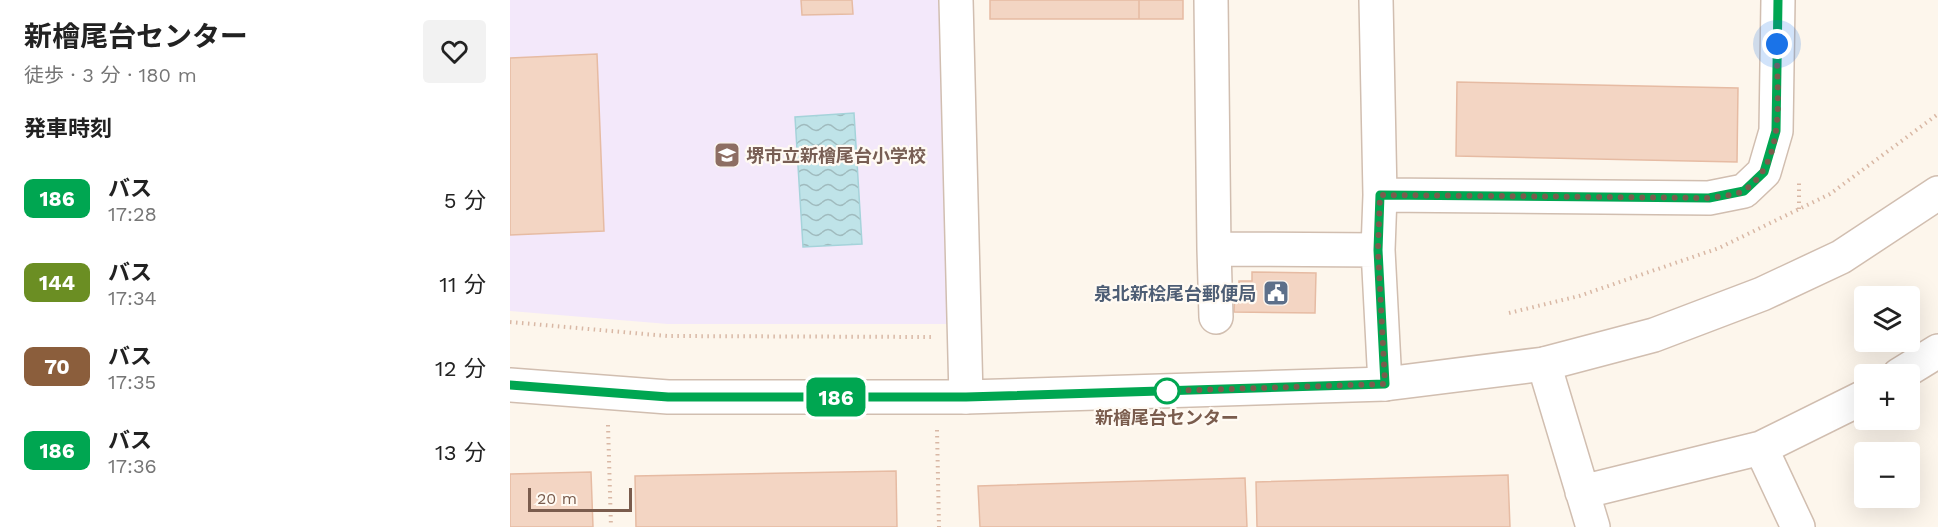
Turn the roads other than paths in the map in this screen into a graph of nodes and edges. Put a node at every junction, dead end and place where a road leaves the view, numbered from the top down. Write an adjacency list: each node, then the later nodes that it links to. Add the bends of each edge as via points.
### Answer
1 (956, 0): 15 (street)
2 (1210, 0): 7 (street)
3 (1376, 0): 6 (street)
4 (1778, 0): 6 (street, via 1776,131 1764,172 1744,191 1709,198)
5 (1938, 193): 11 (street, via 1841,257 1762,294 1654,335)
6 (1380, 195): 8 (street)
7 (1214, 249): 8 (street); 9 (street)
8 (1378, 250): 13 (street)
9 (1216, 317)
10 (1938, 351): 12 (street)
11 (1544, 364): 13 (street); 18 (street)
12 (1917, 364)
13 (1385, 384): 15 (street)
14 (510, 385): 15 (street, via 668,397)
15 (966, 397)
16 (1854, 402): 17 (street)
17 (1761, 448): 18 (street); 20 (street)
18 (1582, 492): 19 (street)
19 (1593, 527)
20 (1798, 527)

